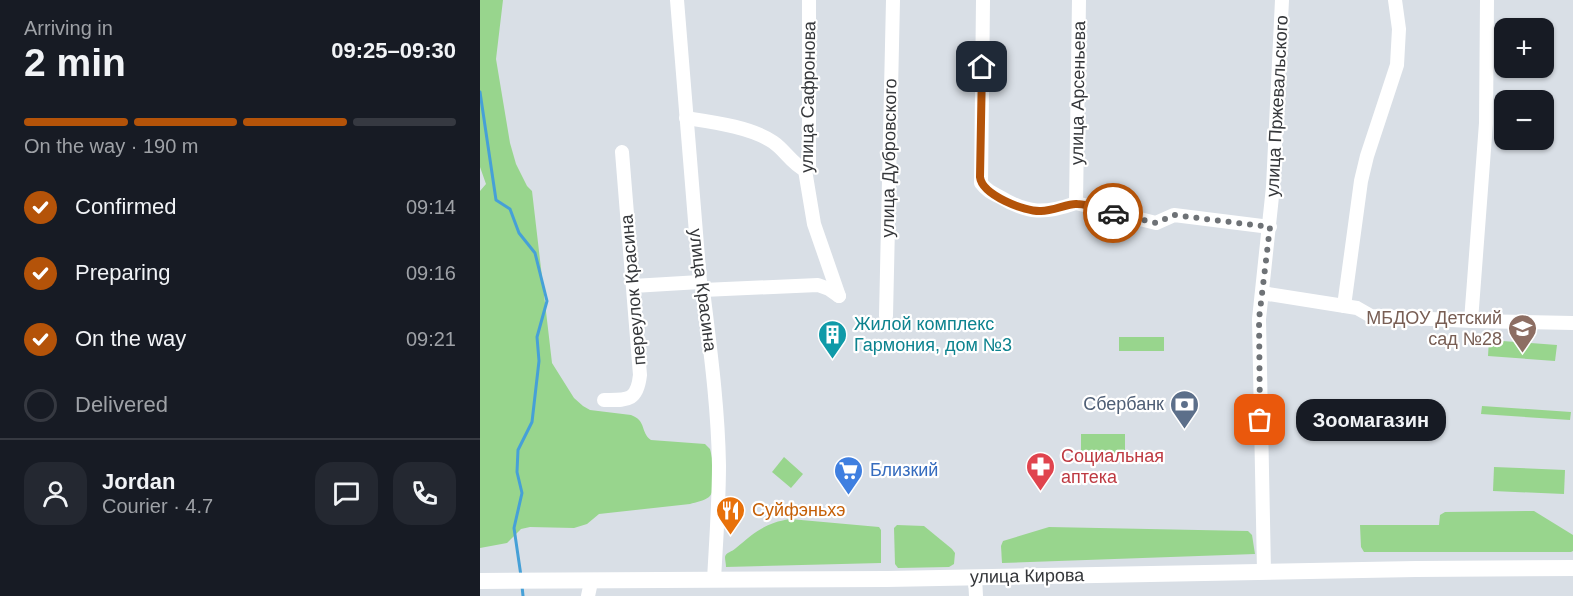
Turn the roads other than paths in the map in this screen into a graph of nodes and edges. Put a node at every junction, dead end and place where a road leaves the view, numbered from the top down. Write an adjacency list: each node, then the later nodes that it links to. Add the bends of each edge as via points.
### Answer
1 (677, 0): 9 (street, улица Красина)
2 (809, 0): 11 (street, улица Сафронова, via 809,167)
3 (893, 0): 18 (street, улица Дубровского)
4 (983, 0): 12 (street, via 981,183 990,192 1028,210 1050,211)
5 (1079, 0): 12 (street, улица Арсеньева)
6 (1282, 0): 13 (street, улица Пржевальского)
7 (1395, 0): 17 (street, via 1399,29 1397,64 1361,181)
8 (1487, 0): 19 (street, via 1486,123)
9 (686, 118): 11 (street, via 764,137); 15 (street, улица Красина)
10 (622, 152): 14 (street, переулок Красина)
11 (805, 170): 15 (street, улица Сафронова, via 814,224 839,296 818,285)
12 (1076, 203): 13 (street, via 1156,223 1174,215)
13 (1270, 227): 16 (street, улица Пржевальского)
14 (633, 286): 15 (street); 21 (street, переулок Красина, via 639,387 627,400)
15 (701, 286): 25 (street, улица Красина, via 713,371 719,464)
16 (1262, 293): 17 (street); 23 (street, улица Пржевальского, via 1258,348)
17 (1344, 306): 19 (street, via 1371,315)
18 (886, 316)
19 (1471, 321): 20 (street)
20 (1573, 323)
21 (604, 400)
22 (1573, 568): 23 (main road, улица Кирова)
23 (1264, 571): 24 (main road, улица Кирова)
24 (975, 577): 25 (main road, улица Кирова); 28 (street)
25 (714, 580): 27 (main road, улица Кирова)
26 (480, 581): 27 (main road, улица Кирова, via 540,582)
27 (589, 589)
28 (976, 596)

